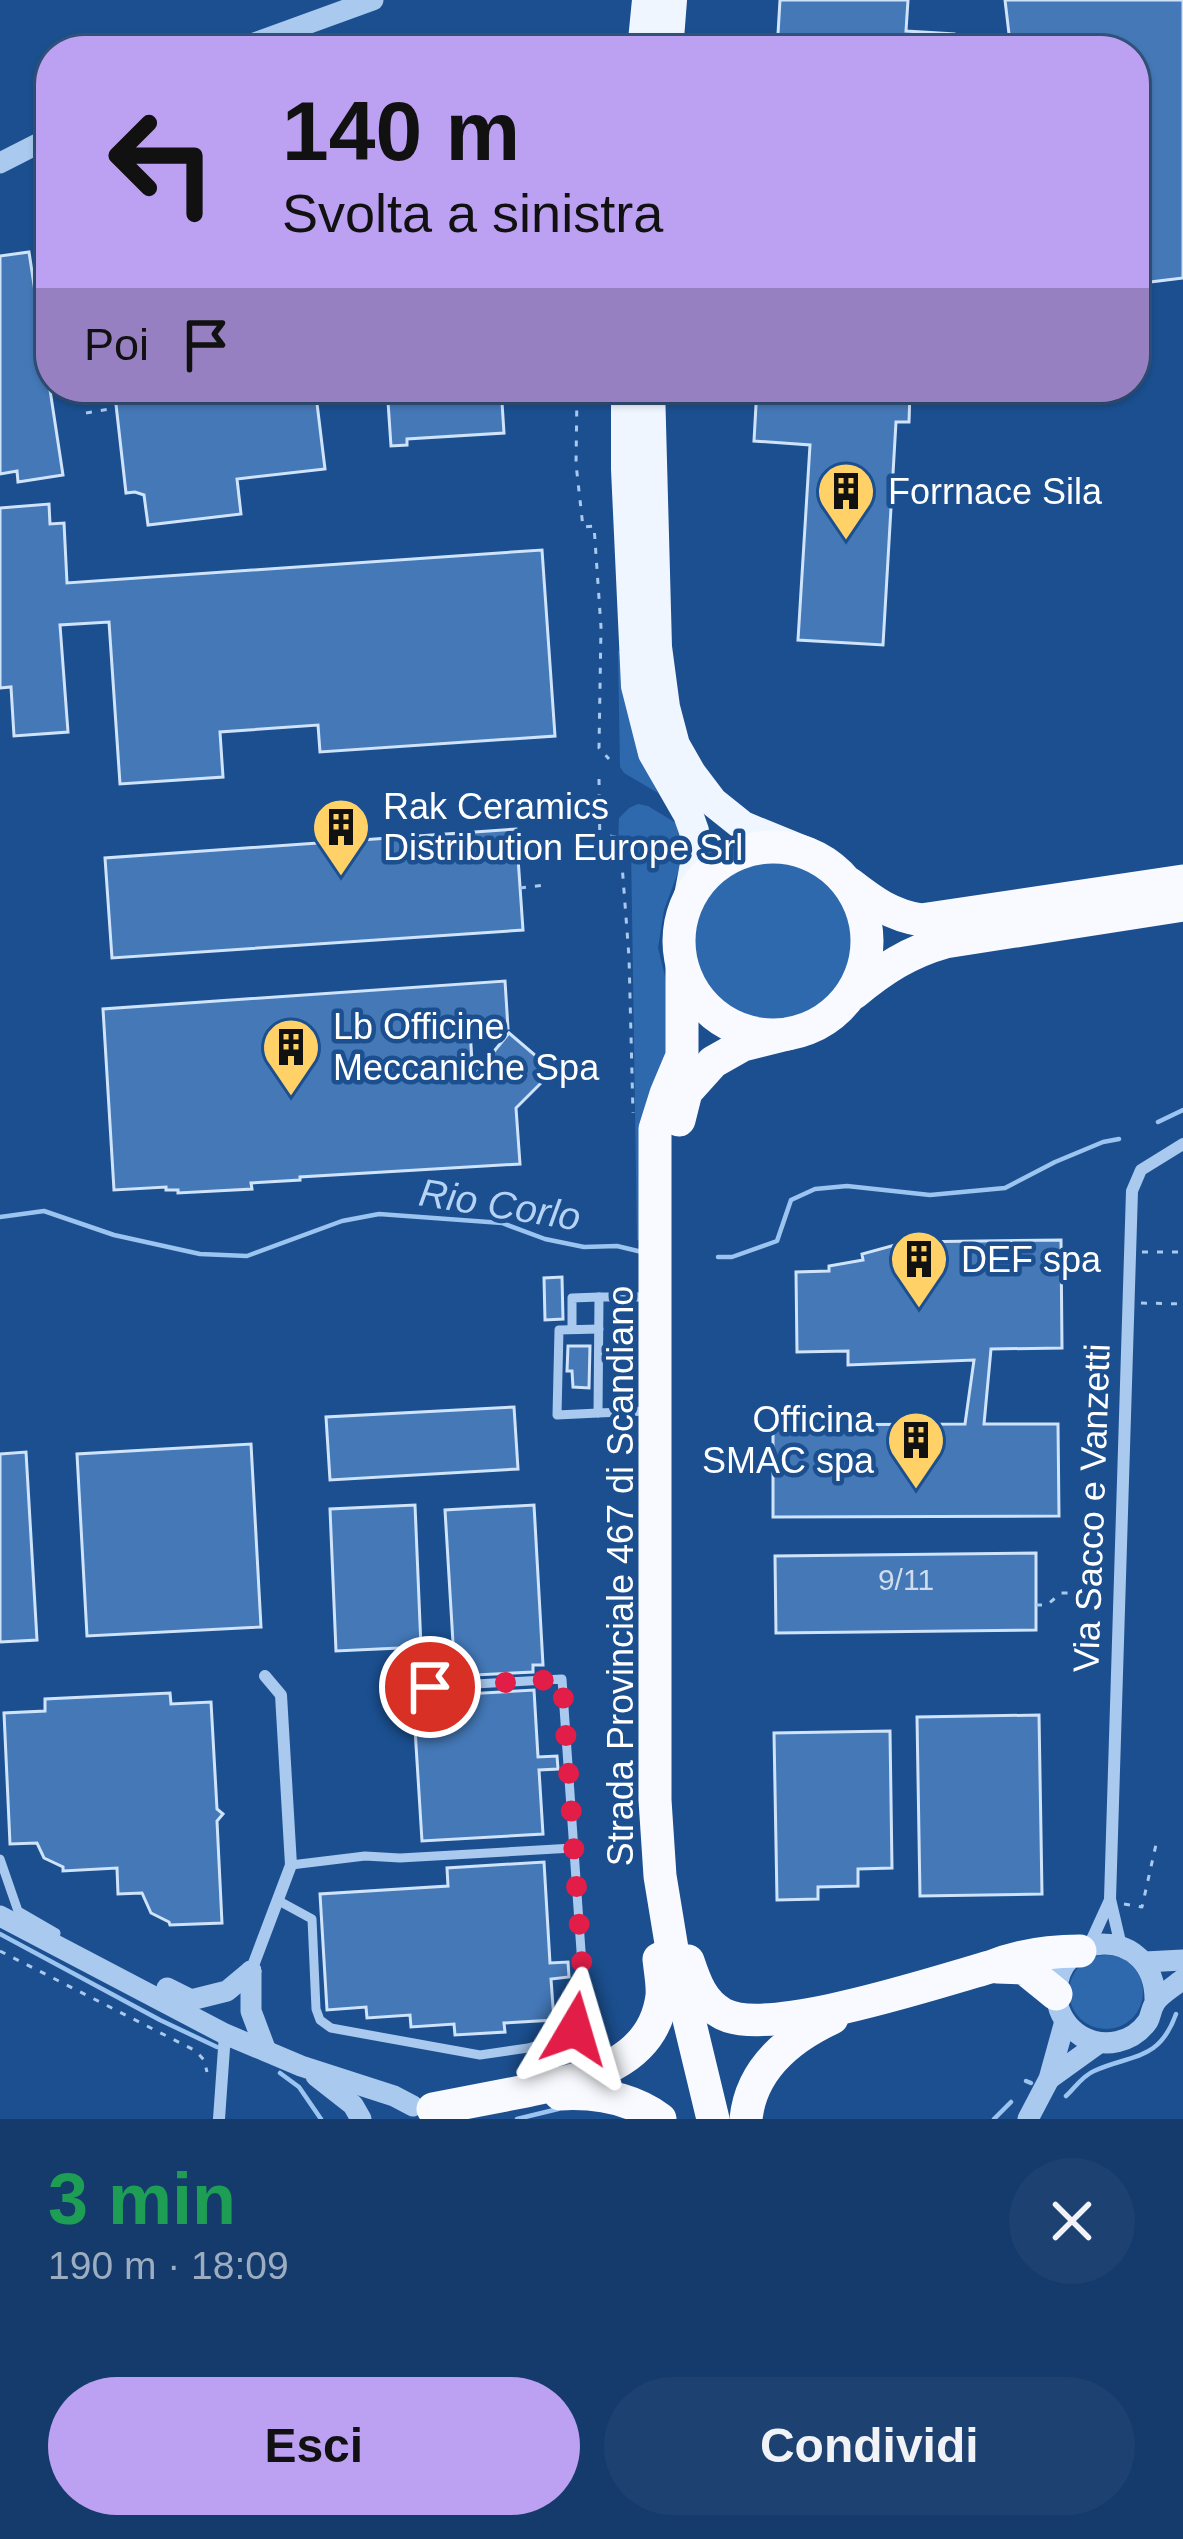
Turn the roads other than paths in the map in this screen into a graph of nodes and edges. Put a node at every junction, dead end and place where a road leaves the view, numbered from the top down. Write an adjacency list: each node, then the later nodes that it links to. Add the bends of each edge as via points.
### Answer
1 (373, 0): 5 (street)
2 (634, 0): 6 (street)
3 (647, 0): 7 (main road)
4 (672, 0): 8 (main road)
5 (273, 36)
6 (630, 36)
7 (643, 36)
8 (669, 36)
9 (36, 145): 10 (street)
10 (0, 163)
11 (626, 402): 16 (main road, via 636,686 653,753 694,831)
12 (650, 402): 13 (main road, via 657,647 675,745 713,802 743,826)
13 (809, 853): 15 (highway); 16 (highway, via 752,848 727,857)
14 (1183, 881): 15 (highway, via 921,920 881,908)
15 (847, 882): 19 (highway, via 867,929 862,972)
16 (689, 896): 18 (highway)
17 (1183, 905): 19 (highway, via 945,942 917,950)
18 (682, 966): 20 (highway, via 715,1016 743,1030); 21 (highway, via 682,1056)
19 (849, 998): 20 (highway, via 813,1027)
20 (788, 1034): 21 (highway, via 713,1062)
21 (654, 1129): 24 (highway, Strada Provinciale 467 di Scandiano); 31 (highway, Strada Provinciale 467 di Scandiano)
22 (1183, 1144): 36 (street, Via Sacco e Vanzetti, via 1141,1170 1132,1191)
23 (599, 1297): 24 (lane); 25 (lane, via 572,1298); 26 (lane)
24 (657, 1297): 27 (highway, Strada Provinciale 467 di Scandiano)
25 (572, 1329): 26 (lane); 28 (lane, via 559,1330 557,1415)
26 (599, 1329): 28 (lane)
27 (656, 1411): 28 (lane); 31 (highway, Strada Provinciale 467 di Scandiano)
28 (598, 1413)
29 (265, 1676): 34 (street, via 281,1695)
30 (389, 1689): 32 (lane, via 562,1679)
31 (661, 1755): 48 (highway, via 685,1951 698,1991 720,2013 745,2021); 57 (highway, via 648,1777 662,1996 652,2027 623,2059 581,2080); 63 (highway, Strada Provinciale 467 di Scandiano, via 660,1876)
32 (573, 1848): 34 (lane); 35 (lane, via 585,2008 575,2029 528,2048 480,2055 332,2028 316,2009 312,1918)
33 (0, 1859): 38 (lane, via 18,1911 56,1934)
34 (291, 1865): 35 (street)
35 (279, 1901): 44 (street)
36 (1116, 1901): 39 (street, Via Sacco e Vanzetti); 40 (street, Via Sacco e Vanzetti)
37 (0, 1916): 38 (street)
38 (54, 1945): 47 (street)
39 (1120, 1946): 40 (street); 42 (street)
40 (1084, 1949): 43 (highway); 50 (street, via 1062,1969)
41 (1183, 1960): 42 (street)
42 (1144, 1962): 49 (street)
43 (989, 1967): 48 (highway); 50 (highway, via 1024,1968)
44 (250, 1971): 46 (street); 51 (street)
45 (1183, 1979): 49 (street)
46 (227, 1991): 47 (street, via 191,2000 157,1983); 52 (street)
47 (144, 1992): 52 (street)
48 (866, 2002): 64 (highway, via 777,2053)
49 (1155, 2002): 53 (street, via 1136,2033)
50 (1061, 2007): 53 (street, via 1074,2032); 56 (street)
51 (251, 2011): 52 (street); 54 (street)
52 (225, 2034): 54 (street); 59 (street)
53 (1100, 2043): 56 (street)
54 (266, 2051): 55 (street)
55 (301, 2066): 57 (street); 60 (street)
56 (1049, 2079): 65 (street)
57 (432, 2112): 58 (street)
58 (388, 2116)
59 (219, 2119)
60 (361, 2119)
61 (493, 2119): 62 (highway, via 516,2103 577,2093 628,2102)
62 (660, 2119)
63 (713, 2119)
64 (746, 2119)
65 (1028, 2119)

